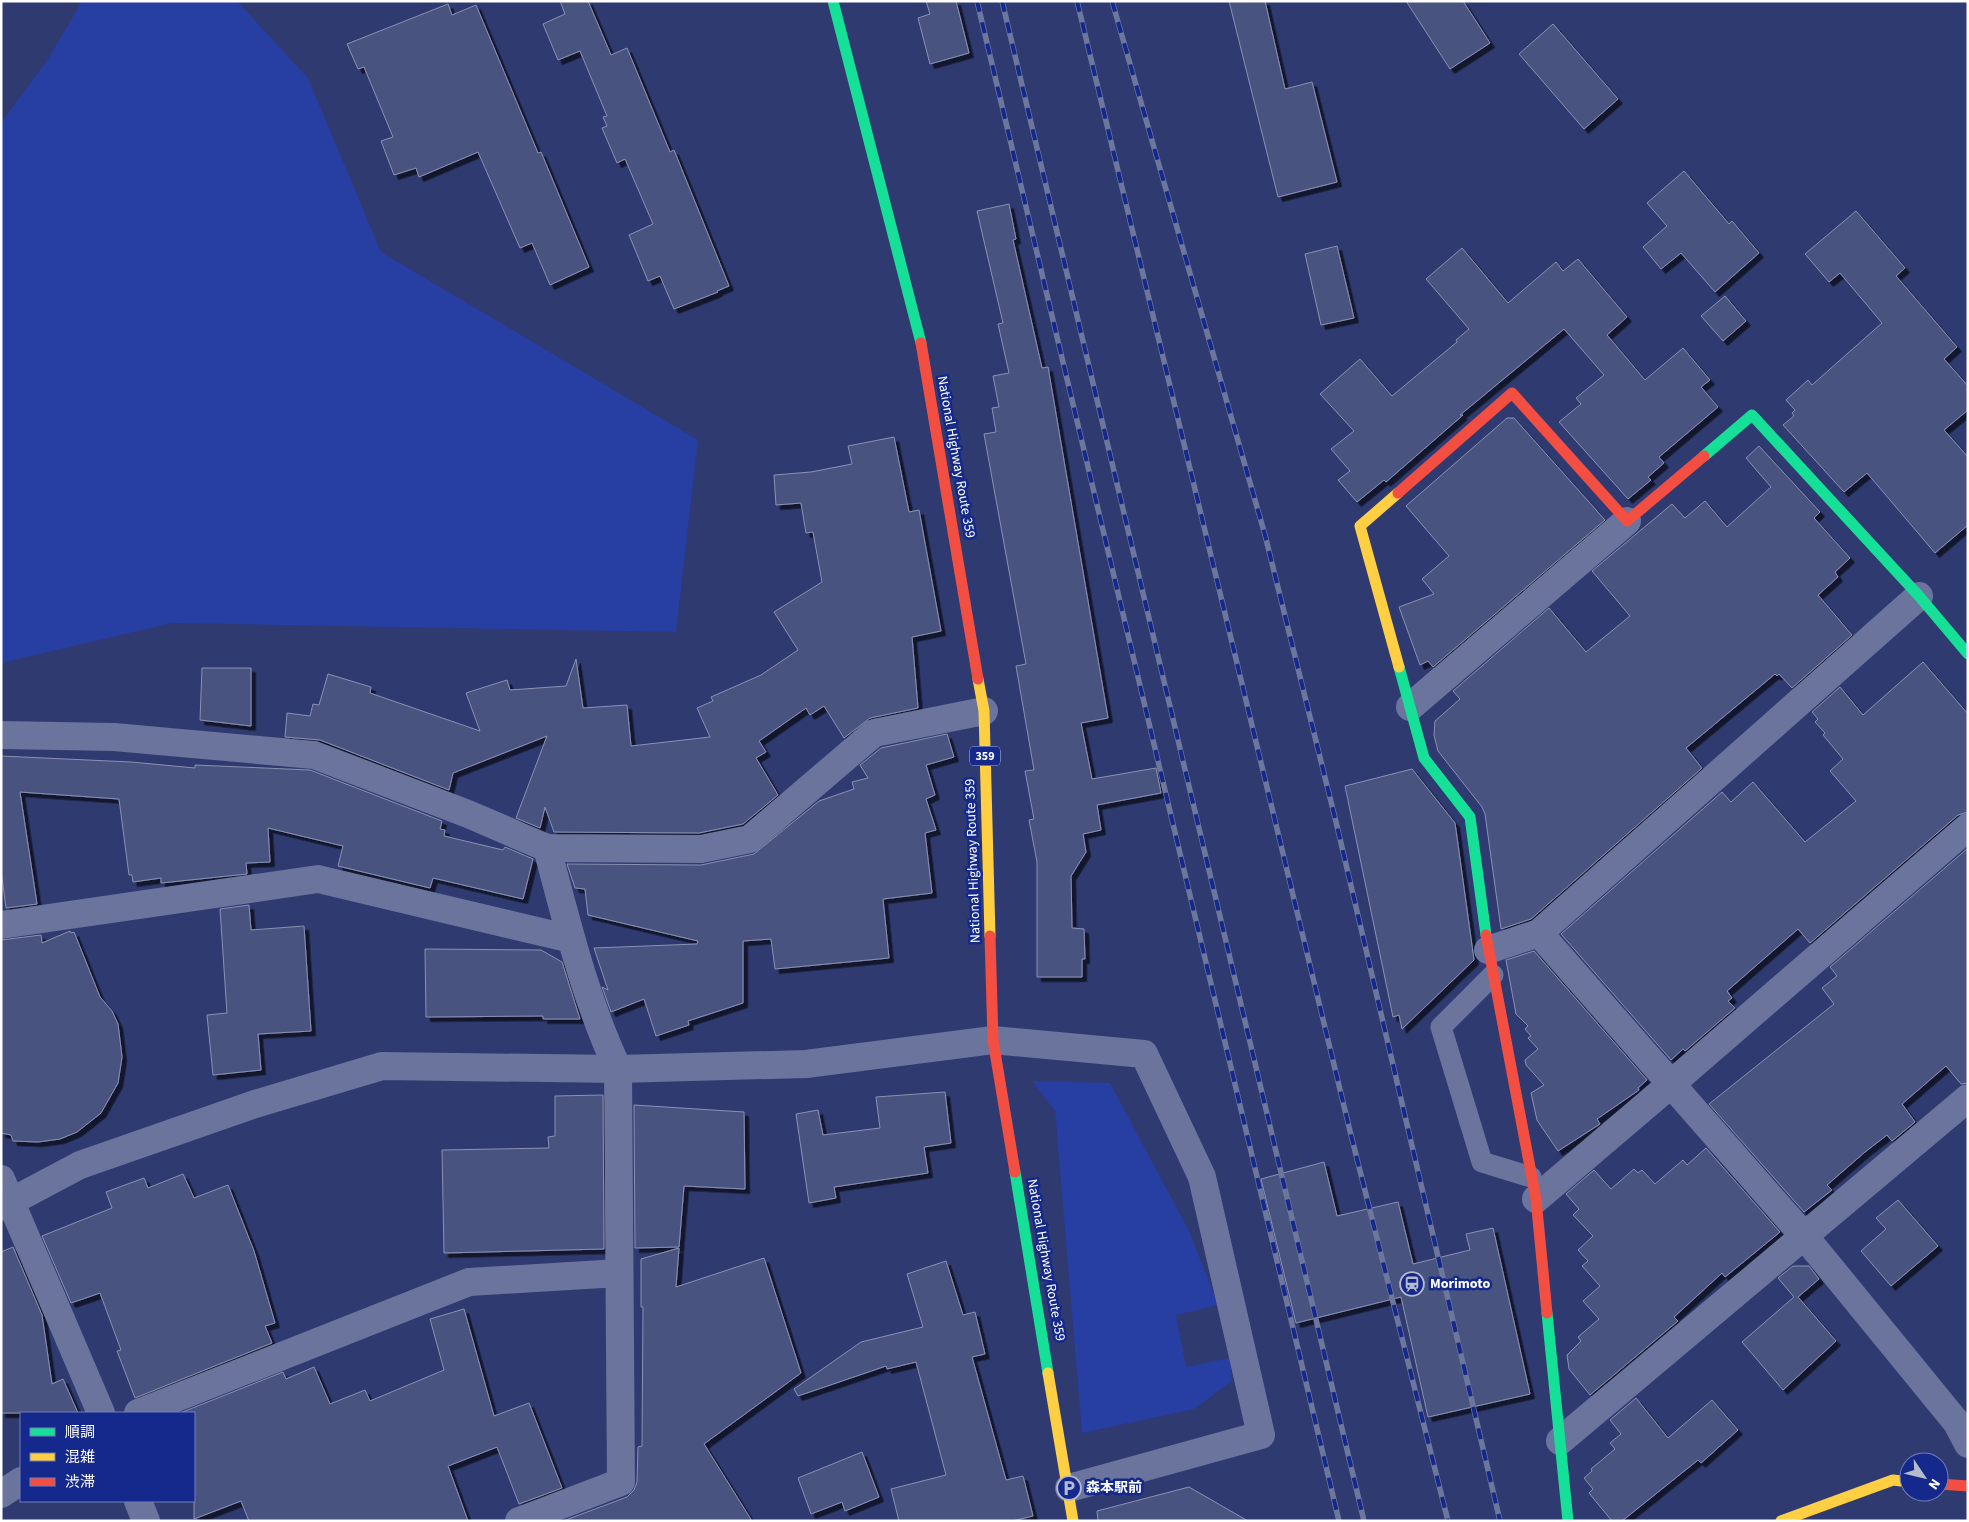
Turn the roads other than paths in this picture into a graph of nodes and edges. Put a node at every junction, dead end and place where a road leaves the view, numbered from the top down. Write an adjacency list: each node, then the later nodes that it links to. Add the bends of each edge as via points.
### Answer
1 (833, 1): 6 (main road, National Highway Route 359 / 359, via 920,334)
2 (1626, 522): 3 (main road, via 1752,415); 5 (street); 5 (main road, via 1512,393 1360,526)
3 (1919, 596): 4 (main road); 11 (street)
4 (1968, 654)
5 (1410, 707): 13 (main road, via 1424,758 1470,817)
6 (984, 711): 9 (street, via 874,734 750,839 701,849); 14 (main road, National Highway Route 359 / 359)
7 (1, 735): 9 (street, via 114,738 314,755)
8 (1968, 826): 16 (street)
9 (547, 848): 12 (street)
10 (1, 925): 12 (street, via 318,879)
11 (1538, 933): 13 (street); 16 (street)
12 (571, 939): 15 (street, via 598,1027)
13 (1491, 963): 18 (main road); 18 (lane, via 1441,1027 1482,1162)
14 (993, 1040): 15 (street, via 806,1064); 30 (main road, National Highway Route 359 / 359); 30 (street, via 1144,1054 1202,1177 1261,1435)
15 (618, 1069): 19 (street, via 382,1066 255,1104 80,1165); 21 (street)
16 (1671, 1084): 18 (street); 20 (street)
17 (1968, 1098): 20 (street)
18 (1534, 1188): 24 (main road)
19 (4, 1196): 22 (street)
20 (1805, 1237): 24 (street); 25 (street, via 1957,1423)
21 (619, 1273): 23 (street, via 469,1282); 34 (street, via 621,1482)
22 (100, 1412)
23 (141, 1412)
24 (1560, 1441): 36 (main road)
25 (1968, 1444)
26 (1899, 1481): 37 (main road, via 1893,1480)
27 (20, 1482): 31 (street)
28 (1949, 1485): 29 (main road)
29 (1968, 1486)
30 (1069, 1488): 35 (main road, National Highway Route 359 / 359)
31 (1, 1494)
32 (138, 1502): 33 (street)
33 (146, 1521)
34 (519, 1521)
35 (1073, 1521)
36 (1568, 1521)
37 (1781, 1521)

